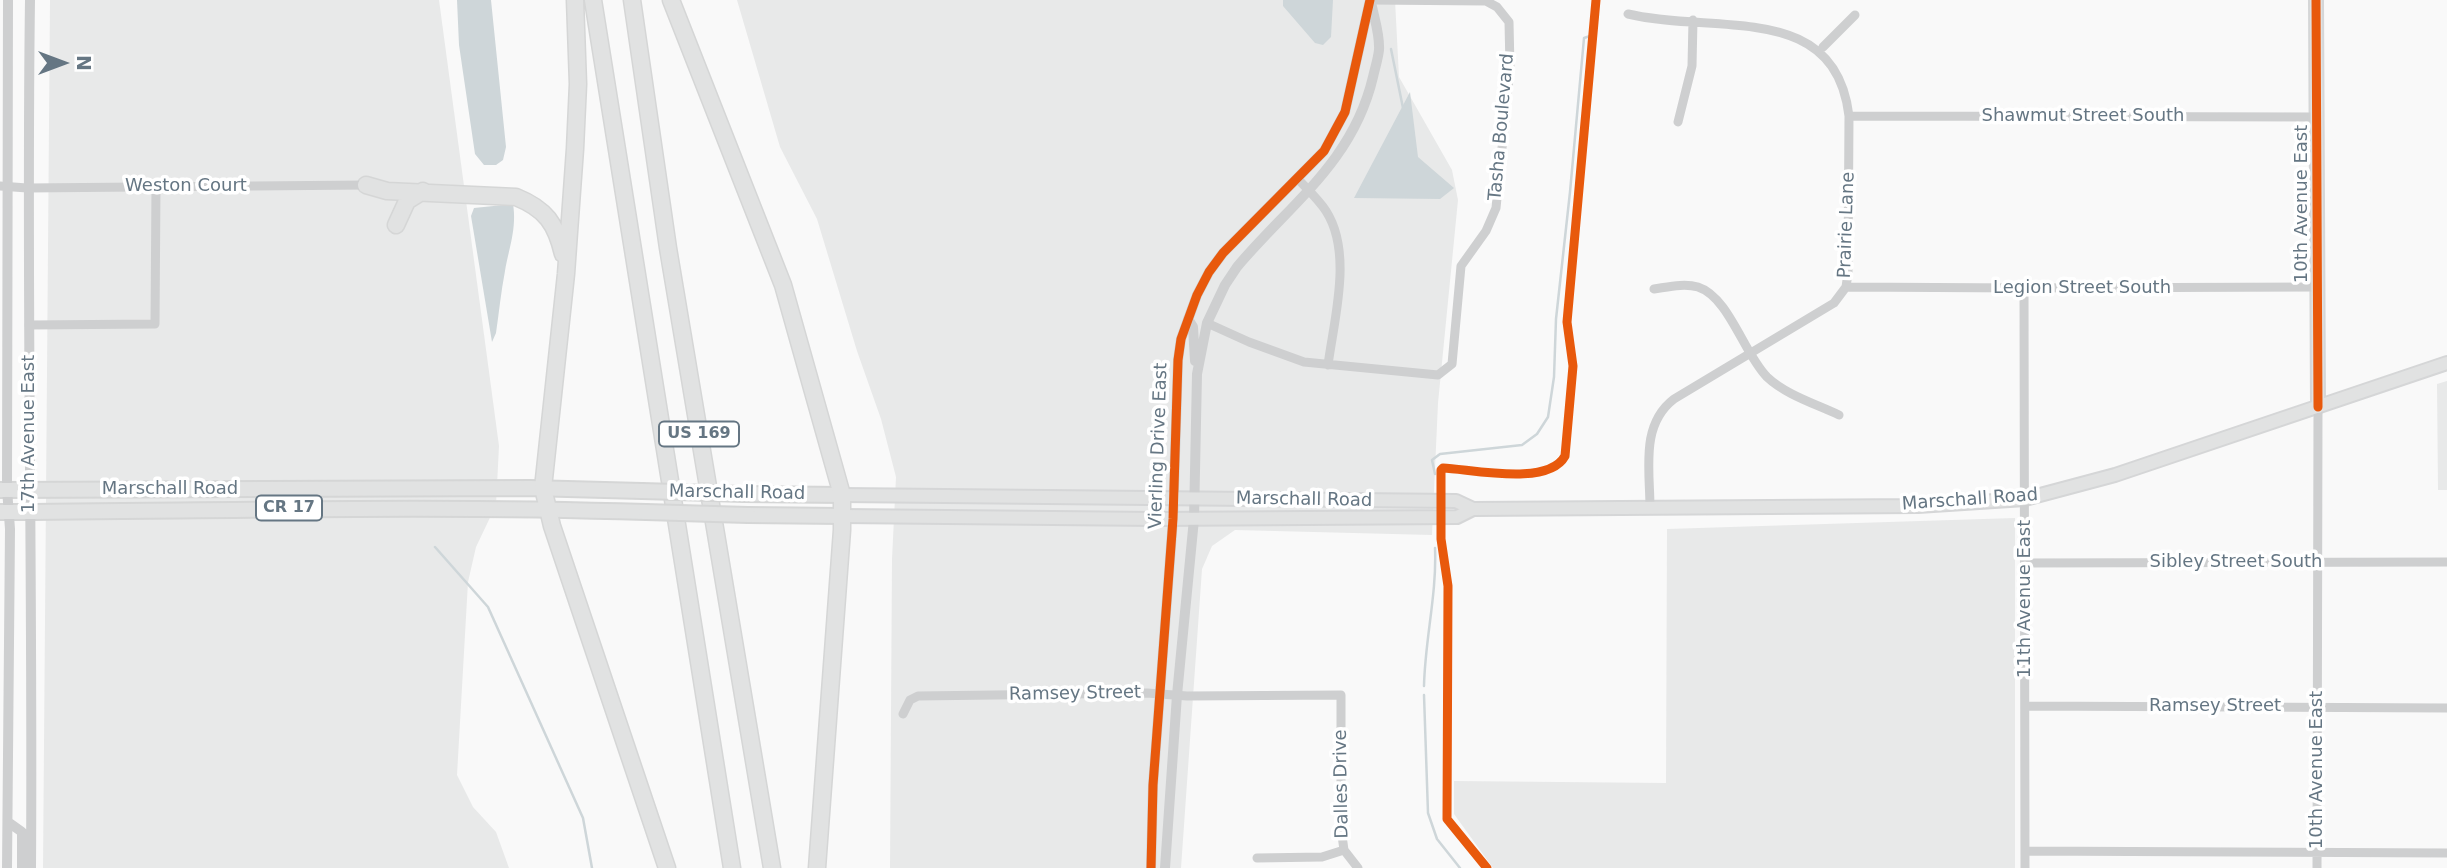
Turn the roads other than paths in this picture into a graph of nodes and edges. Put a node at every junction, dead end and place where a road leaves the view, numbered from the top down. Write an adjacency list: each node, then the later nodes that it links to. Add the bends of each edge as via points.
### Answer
1 (8, 0): 18 (street, 17th Avenue East)
2 (30, 0): 20 (street, 17th Avenue East)
3 (575, 0): 24 (highway, via 578,84)
4 (593, 0): 73 (highway, US 169)
5 (632, 0): 74 (highway, US 169, via 668,247)
6 (671, 0): 41 (highway, via 783,285)
7 (1370, 0): 16 (street, Vierling Drive East, via 1345,112 1324,151); 21 (street, Vierling Drive East, via 1379,52 1367,102 1349,140); 34 (street, Tasha Boulevard, via 1486,1 1509,22 1510,68 1496,208 1461,266 1452,363 1438,375)
8 (2316, 0): 14 (main road, 10th Avenue East)
9 (1628, 14): 11 (street, Prairie Lane)
10 (1856, 15): 12 (street)
11 (1693, 20): 12 (street, Prairie Lane, via 1781,24); 15 (street, via 1692,66)
12 (1823, 47): 13 (street, Prairie Lane, via 1842,79)
13 (1849, 116): 14 (street, Shawmut Street South); 25 (street, Prairie Lane)
14 (2317, 117): 26 (main road, 10th Avenue East)
15 (1678, 122)
16 (1297, 178): 21 (street); 29 (street, Vierling Drive East, via 1223,253)
17 (366, 185): 19 (street, Weston Court); 22 (highway, via 387,191)
18 (3, 186): 20 (street, Weston Court); 39 (street, 17th Avenue East)
19 (156, 186): 20 (street, Weston Court); 31 (street, via 155,324)
20 (27, 188): 31 (street, 17th Avenue East)
21 (1308, 190): 30 (street, Vierling Drive East, via 1237,267); 34 (street, via 1326,211 1339,246)
22 (423, 191): 23 (highway, via 407,201); 24 (highway, via 516,197 533,204 556,233)
23 (396, 225)
24 (565, 274): 38 (highway)
25 (1846, 286): 27 (street, Legion Street South); 32 (street, Prairie Lane, via 1834,303)
26 (2318, 286): 27 (street, Legion Street South); 36 (main road, 10th Avenue East)
27 (2024, 288): 44 (street, 11th Avenue East)
28 (1654, 289): 32 (street, via 1685,285 1706,290)
29 (1188, 318): 35 (street); 42 (street, Vierling Drive East, via 1176,383)
30 (1207, 323): 34 (street, Tasha Boulevard, via 1304,362); 35 (street, Vierling Drive East)
31 (29, 325): 40 (street, 17th Avenue East)
32 (1750, 354): 37 (street, via 1770,380); 45 (street, Prairie Lane, via 1674,399 1659,414 1651,435)
33 (2447, 363): 36 (main road, Marschall Road / CR 17)
34 (1328, 365)
35 (1198, 374): 43 (street, Vierling Drive East)
36 (2318, 407): 44 (main road, Marschall Road / CR 17, via 2115,475); 53 (street, 10th Avenue East)
37 (1839, 415)
38 (543, 488): 40 (highway, Marschall Road / CR 17); 41 (highway, Marschall Road / CR 17, bridge); 46 (highway)
39 (4, 489): 40 (highway, Marschall Road / CR 17); 48 (street, 17th Avenue East)
40 (31, 489): 49 (street, 17th Avenue East)
41 (842, 495): 42 (main road, Marschall Road / CR 17); 50 (highway)
42 (1174, 499): 43 (main road, Marschall Road / CR 17); 51 (street, Vierling Drive East)
43 (1195, 499): 47 (main road, Marschall Road / CR 17, via 1456,501); 52 (street, Vierling Drive East)
44 (2025, 499): 45 (main road, Marschall Road / CR 17, via 1917,506); 55 (street, 11th Avenue East)
45 (1650, 508): 47 (main road, Marschall Road / CR 17)
46 (548, 509): 49 (highway, Marschall Road / CR 17); 50 (highway, Marschall Road / CR 17, bridge); 72 (highway)
47 (1473, 509): 52 (main road, Marschall Road / CR 17, via 1457,517)
48 (4, 512): 49 (highway, Marschall Road / CR 17); 63 (street, 17th Avenue East)
49 (30, 512): 71 (street, 17th Avenue East)
50 (842, 516): 51 (main road, Marschall Road / CR 17); 75 (highway)
51 (1173, 519): 52 (main road, Marschall Road / CR 17); 56 (street, Vierling Drive East)
52 (1195, 519): 57 (street, Vierling Drive East)
53 (2317, 562): 54 (street, Sibley Street South); 55 (street, Sibley Street South); 60 (street, 10th Avenue East)
54 (2447, 562)
55 (2025, 563): 59 (street, 11th Avenue East)
56 (1160, 694): 57 (street, Ramsey Street); 62 (street, Ramsey Street, via 918,696); 76 (street, Vierling Drive East)
57 (1177, 695): 58 (street, Ramsey Street); 77 (street, Vierling Drive East)
58 (1341, 695): 64 (street, Dalles Drive)
59 (2026, 706): 60 (street, Ramsey Street); 65 (street, 11th Avenue East)
60 (2317, 706): 61 (street, Ramsey Street); 66 (street, 10th Avenue East)
61 (2447, 708)
62 (902, 714)
63 (8, 822): 69 (street, 17th Avenue East); 70 (street, via 22,832)
64 (1343, 850): 68 (street, via 1322,857); 78 (street, Dalles Drive)
65 (2025, 851): 66 (street); 79 (street, 11th Avenue East)
66 (2317, 853): 67 (street); 80 (street, 10th Avenue East)
67 (2447, 853)
68 (1257, 858)
69 (8, 868)
70 (22, 868)
71 (31, 868)
72 (667, 868)
73 (732, 868)
74 (772, 868)
75 (817, 868)
76 (1151, 868)
77 (1165, 868)
78 (1358, 868)
79 (2025, 868)
80 (2317, 868)

